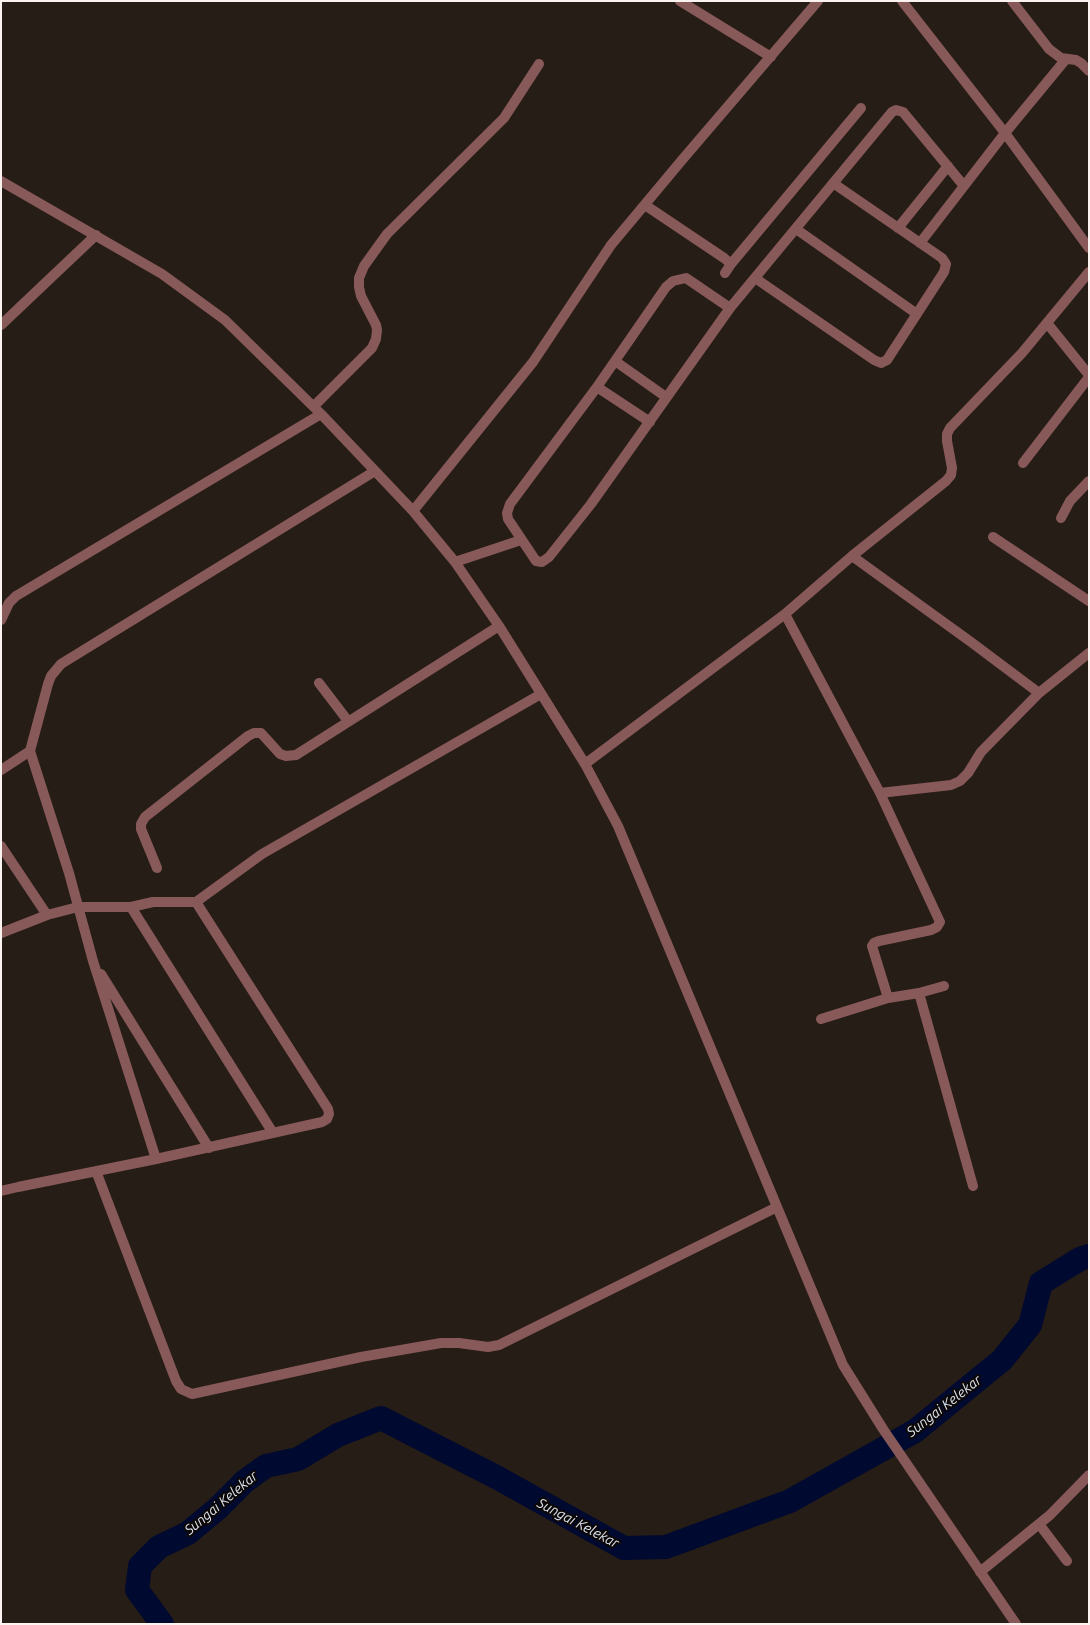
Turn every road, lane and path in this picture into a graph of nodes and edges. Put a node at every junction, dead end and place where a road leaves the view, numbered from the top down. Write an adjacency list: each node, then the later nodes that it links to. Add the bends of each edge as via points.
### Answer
1 (680, 1): 5 (street)
2 (818, 1): 5 (street)
3 (902, 1): 10 (street)
4 (1012, 1): 6 (street, via 1049,49)
5 (771, 57): 15 (street)
6 (1066, 59): 8 (street, via 1082,63); 10 (street)
7 (539, 64): 31 (street, via 504,118 387,234 364,266 359,278 359,287 376,325 376,339 372,348)
8 (1089, 71)
9 (861, 108): 15 (street, via 728,268 724,258)
10 (1005, 133): 14 (street); 20 (street)
11 (948, 166): 13 (street, via 903,112 896,110); 14 (street); 16 (street)
12 (1, 181): 18 (street)
13 (833, 183): 16 (street); 17 (street)
14 (964, 186): 19 (street)
15 (645, 204): 37 (street, via 611,245 533,362)
16 (898, 228): 19 (street)
17 (796, 229): 22 (street); 24 (street)
18 (96, 235): 26 (street); 31 (street, via 162,274 225,320)
19 (920, 243): 24 (street, via 942,258 946,267)
20 (1089, 248)
21 (1089, 272): 25 (street)
22 (755, 278): 23 (street); 24 (street, via 879,363 887,360)
23 (730, 308): 27 (street, via 689,280 682,278 673,281 666,287); 30 (street)
24 (917, 314)
25 (1047, 323): 28 (street); 41 (street, via 950,428 947,441 952,468 951,475 946,481)
26 (1, 325)
27 (615, 361): 29 (street); 30 (street)
28 (1089, 376): 34 (street)
29 (597, 387): 33 (street); 40 (street, via 510,504 507,516)
30 (666, 397): 33 (street)
31 (314, 406): 32 (street)
32 (321, 414): 35 (street); 45 (street, via 16,596 9,603)
33 (650, 422): 40 (street, via 549,557 542,562 536,561)
34 (1023, 463)
35 (375, 471): 37 (street); 52 (street, via 62,664 51,676 48,684)
36 (1089, 481): 38 (street, via 1070,501)
37 (413, 511): 42 (street)
38 (1061, 518)
39 (992, 537): 43 (street)
40 (521, 540): 42 (street)
41 (852, 556): 44 (street); 49 (street)
42 (455, 562): 46 (street)
43 (1089, 601)
44 (785, 614): 53 (street); 55 (street)
45 (1, 620)
46 (499, 626): 50 (street); 51 (street)
47 (1089, 653): 49 (street)
48 (319, 683): 51 (street)
49 (1038, 693): 55 (street, via 981,752 960,781 951,785)
50 (541, 694): 53 (street); 58 (street, via 262,854)
51 (348, 721): 57 (street, via 291,756 280,754 261,733 248,736 145,817 140,829)
52 (30, 752): 54 (street); 59 (street)
53 (585, 764): 74 (street, via 618,826)
54 (1, 770)
55 (880, 793): 66 (street, via 940,922 931,930 873,944 875,959)
56 (1, 846): 61 (street)
57 (157, 868)
58 (196, 902): 60 (street, via 153,902); 68 (street, via 329,1112 327,1119 322,1122)
59 (78, 907): 60 (street); 61 (street); 63 (street)
60 (131, 907): 68 (street)
61 (47, 915): 62 (street)
62 (1, 933)
63 (93, 961): 69 (street); 70 (street)
64 (944, 986): 65 (street)
65 (920, 993): 66 (street); 72 (street)
66 (888, 998): 67 (street)
67 (821, 1019)
68 (273, 1133): 69 (street)
69 (209, 1148): 70 (street)
70 (156, 1160): 71 (street)
71 (96, 1171): 73 (street); 74 (street, via 176,1381 181,1389 192,1394 361,1357 441,1343 488,1347 499,1345)
72 (973, 1186)
73 (1, 1191)
74 (777, 1207): 78 (street, via 843,1365)
75 (1089, 1475): 76 (street)
76 (1039, 1524): 77 (street); 78 (street)
77 (1067, 1561)
78 (980, 1572): 79 (street)
79 (1016, 1624)

